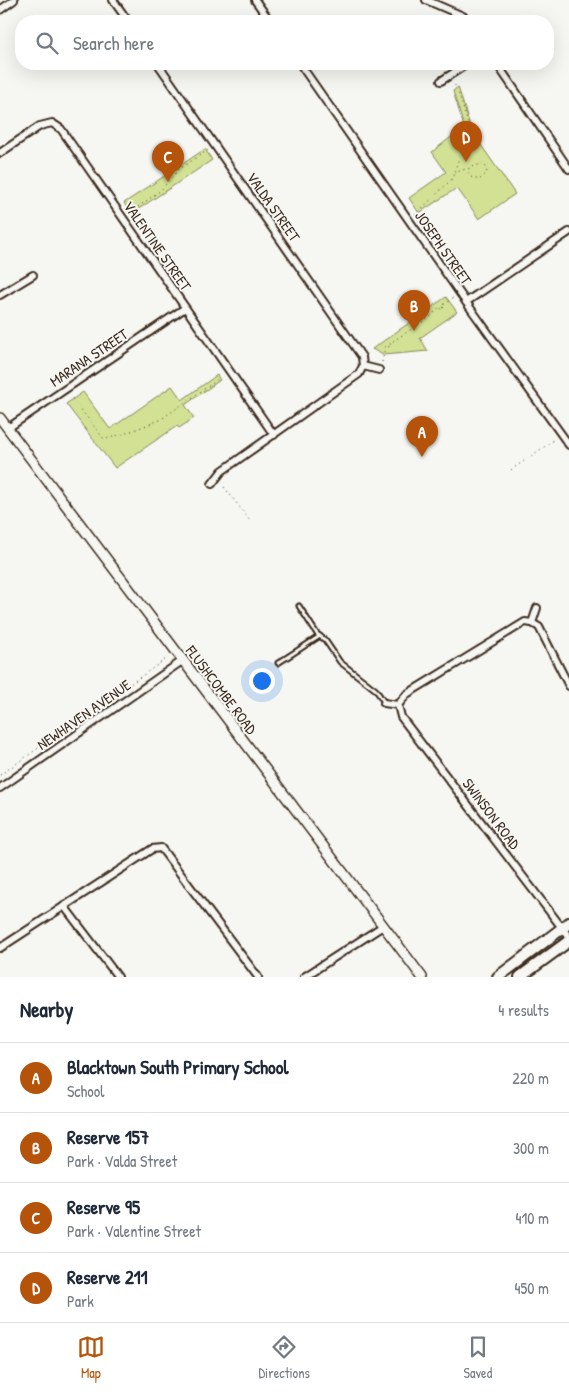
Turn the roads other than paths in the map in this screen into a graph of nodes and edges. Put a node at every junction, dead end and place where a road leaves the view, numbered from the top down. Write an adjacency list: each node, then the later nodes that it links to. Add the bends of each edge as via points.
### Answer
1 (14, 0): 5 (street)
2 (113, 0): 6 (street)
3 (255, 0): 7 (street)
4 (426, 0): 8 (street)
5 (0, 10)
6 (124, 15)
7 (266, 15)
8 (462, 15)
9 (162, 70): 21 (street, VALDA STREET, via 362,357)
10 (304, 70): 19 (street, JOSEPH STREET)
11 (458, 70): 13 (street)
12 (501, 70): 15 (street)
13 (441, 81)
14 (0, 153): 20 (street, VALENTINE STREET, via 42,125 54,124 60,129)
15 (569, 170)
16 (569, 232): 19 (street)
17 (33, 275): 18 (street)
18 (0, 295)
19 (466, 302): 26 (street, JOSEPH STREET)
20 (185, 308): 24 (street, MARANA STREET); 25 (street, VALENTINE STREET)
21 (363, 366): 22 (street); 25 (street, via 359,374)
22 (379, 370)
23 (0, 418): 24 (street, FLUSHCOMBE ROAD)
24 (8, 428): 32 (street, FLUSHCOMBE ROAD)
25 (274, 435): 27 (street, via 222,471)
26 (569, 445)
27 (214, 482)
28 (299, 606): 31 (lane)
29 (537, 608): 30 (street)
30 (532, 623): 34 (street, via 542,631); 36 (street, via 521,623 407,694)
31 (320, 636): 33 (lane); 35 (lane, via 340,662 376,690)
32 (182, 661): 37 (street, NEWHAVEN AVENUE); 40 (street, FLUSHCOMBE ROAD)
33 (278, 662)
34 (569, 686)
35 (384, 703): 36 (street)
36 (398, 705): 39 (street, SWINSON ROAD, via 401,717)
37 (0, 788)
38 (64, 906): 43 (street); 44 (street); 45 (street, via 152,848 161,848)
39 (565, 925): 41 (street, SWINSON ROAD); 48 (main road)
40 (383, 926): 46 (street); 47 (street, FLUSHCOMBE ROAD)
41 (569, 937)
42 (569, 941): 49 (main road)
43 (0, 948)
44 (118, 977)
45 (258, 977)
46 (304, 977)
47 (422, 977)
48 (498, 977)
49 (520, 977)

